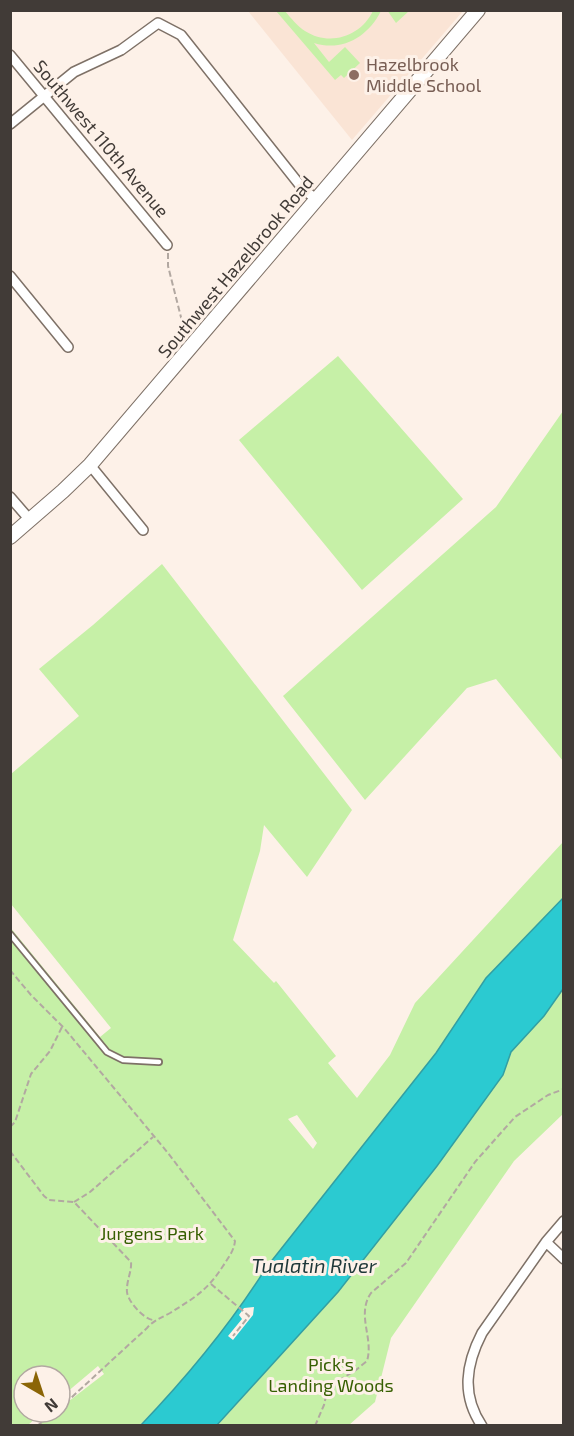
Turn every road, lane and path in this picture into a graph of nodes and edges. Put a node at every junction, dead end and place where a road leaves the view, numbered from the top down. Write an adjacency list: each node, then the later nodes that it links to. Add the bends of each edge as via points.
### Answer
1 (478, 10): 5 (street, Southwest Hazelbrook Road)
2 (10, 55): 3 (street, Southwest 110th Avenue)
3 (45, 97): 4 (street); 5 (street, via 74,72 121,50 158,23 182,35 303,189); 6 (street, Southwest 110th Avenue)
4 (10, 124)
5 (316, 200): 8 (street, Southwest Hazelbrook Road)
6 (167, 244): 8 (path, via 168,266 186,335)
7 (10, 276): 9 (street)
8 (196, 342): 10 (street, Southwest Hazelbrook Road)
9 (68, 348)
10 (90, 465): 12 (street, Southwest Hazelbrook Road); 13 (street)
11 (10, 497): 12 (street)
12 (30, 520): 14 (street, Southwest Hazelbrook Road)
13 (143, 530)
14 (10, 537)
15 (10, 934): 18 (lane, via 107,1052 123,1060)
16 (10, 970): 17 (path)
17 (63, 1026): 20 (path, via 50,1052 31,1074); 21 (path)
18 (159, 1062)
19 (564, 1089): 31 (path, via 515,1117 476,1162 406,1263 371,1293 364,1314 367,1360 328,1387)
20 (10, 1127)
21 (154, 1137): 23 (path); 27 (path, via 235,1240)
22 (10, 1151): 23 (path, via 49,1200)
23 (74, 1202): 28 (path, via 131,1262 127,1292)
24 (564, 1221): 25 (street)
25 (546, 1242): 26 (street); 32 (street, via 474,1349 467,1387)
26 (564, 1259)
27 (212, 1284): 28 (path); 29 (path, via 249,1316)
28 (153, 1320): 30 (path)
29 (233, 1336)
30 (72, 1397)
31 (315, 1425)
32 (482, 1425)

